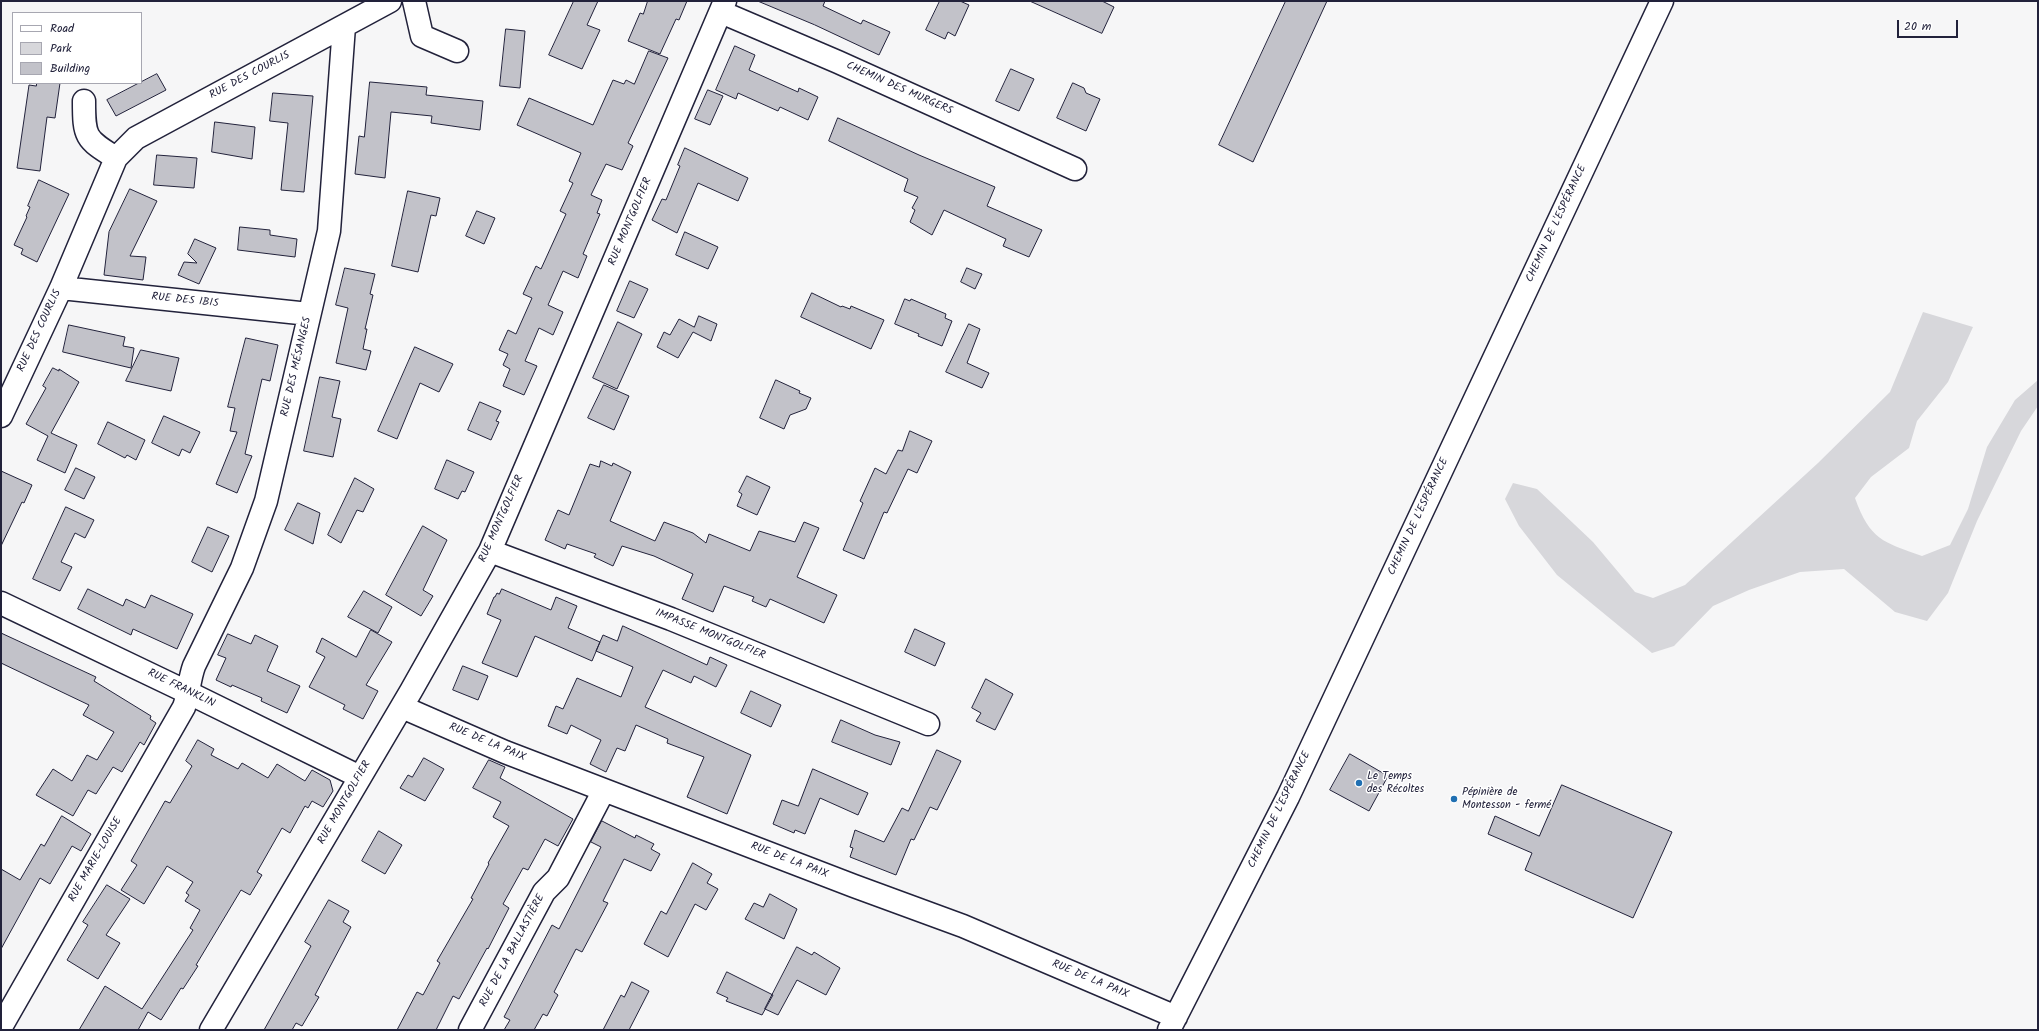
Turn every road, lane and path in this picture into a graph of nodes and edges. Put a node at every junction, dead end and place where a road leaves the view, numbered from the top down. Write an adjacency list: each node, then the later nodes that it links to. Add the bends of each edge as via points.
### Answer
1 (390, 1): 5 (street, RUE DES COURLIS)
2 (414, 1): 6 (street, via 422,36)
3 (1662, 1): 20 (street, CHEMIN DE L'ESPÉRANCE, via 1288,797)
4 (723, 6): 9 (street, CHEMIN DES MURGERS, via 845,65); 13 (street, RUE MONTGOLFIER)
5 (344, 26): 8 (street, RUE DES COURLIS, via 136,138); 11 (street, RUE DES MÉSANGES, via 329,231)
6 (457, 51)
7 (84, 100): 8 (street, via 84,128 93,144)
8 (116, 158): 10 (street, RUE DES COURLIS)
9 (1075, 169)
10 (61, 288): 11 (street, RUE DES IBIS); 12 (street, RUE DES COURLIS)
11 (309, 314): 15 (street, RUE DES MÉSANGES, via 266,501 242,568 194,666 189,681)
12 (1, 416)
13 (490, 551): 16 (street, RUE MONTGOLFIER); 17 (street, IMPASSE MONTGOLFIER, via 671,619)
14 (1, 604): 15 (street, RUE FRANKLIN)
15 (189, 693): 18 (street, RUE FRANKLIN); 21 (street, RUE MARIE-LOUISE, via 184,707)
16 (402, 707): 18 (street, RUE MONTGOLFIER); 19 (street, RUE DE LA PAIX, via 505,752)
17 (928, 724)
18 (360, 777): 22 (street, RUE MONTGOLFIER)
19 (604, 790): 20 (street, RUE DE LA PAIX, via 963,926); 23 (street, RUE DE LA BALLASTIÈRE, via 558,878 544,892)
20 (1172, 1024)
21 (1, 1027)
22 (211, 1030)
23 (470, 1030)

